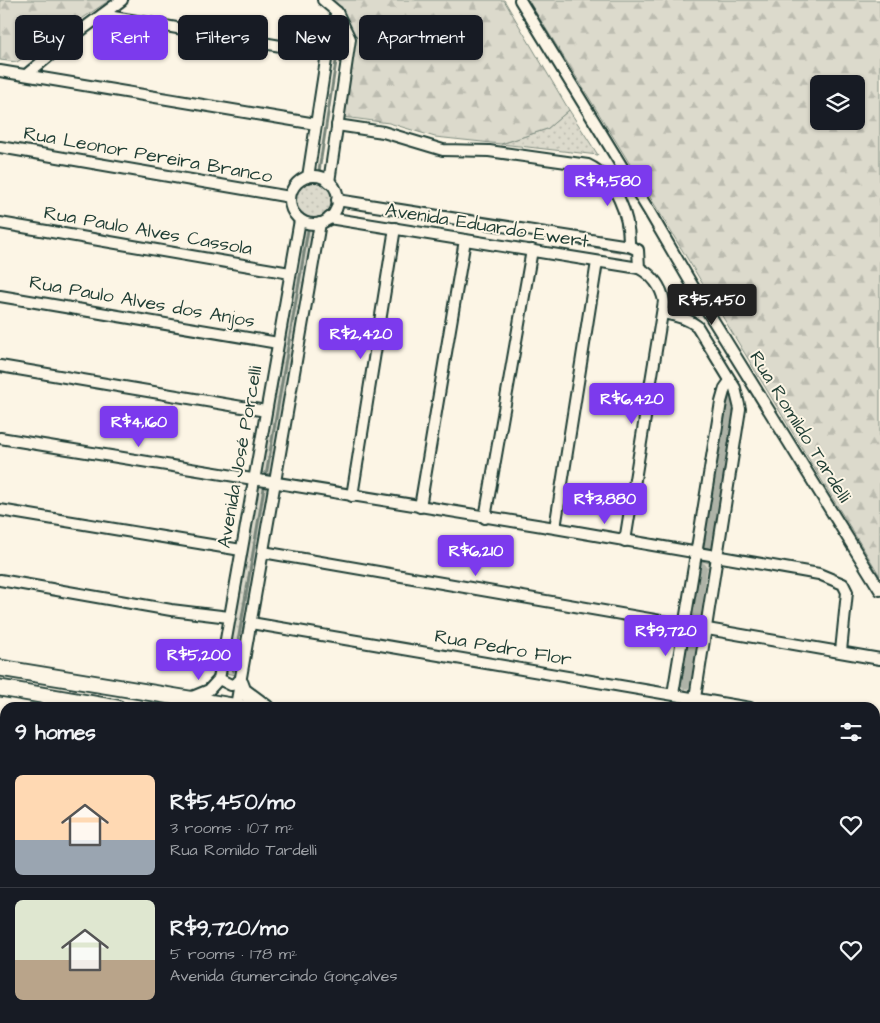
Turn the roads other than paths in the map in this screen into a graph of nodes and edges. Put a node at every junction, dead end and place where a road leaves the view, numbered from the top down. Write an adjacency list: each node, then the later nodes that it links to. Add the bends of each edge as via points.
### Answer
1 (122, 0): 5 (street)
2 (323, 0): 4 (street)
3 (520, 0): 51 (street, Rua Romildo Tardelli)
4 (337, 12): 6 (street); 9 (street)
5 (102, 15)
6 (336, 15)
7 (93, 22): 13 (street)
8 (168, 26): 10 (street)
9 (350, 39): 15 (street)
10 (278, 46)
11 (326, 60): 14 (street)
12 (0, 71): 13 (street)
13 (26, 75): 14 (street)
14 (316, 124): 17 (street)
15 (337, 124): 18 (street); 26 (street, via 382,132 443,150 489,151 588,165 602,174 625,211)
16 (0, 147): 19 (street, Rua Leonor Pereira Branco)
17 (308, 177): 18 (street); 19 (street, via 298,182)
18 (329, 182): 20 (street)
19 (290, 197): 21 (street, via 291,208)
20 (338, 200): 22 (street, via 337,207); 26 (street, Avenida Eduardo Ewert)
21 (300, 220): 22 (street, via 307,223); 30 (street, Avenida José Porcelli)
22 (325, 221): 24 (street, Avenida Eduardo Ewert); 39 (street, Avenida José Porcelli)
23 (0, 223): 30 (street, Rua Paulo Alves Cassola)
24 (395, 228): 25 (street, Avenida Eduardo Ewert); 40 (street)
25 (465, 240): 27 (street, Avenida Eduardo Ewert); 41 (street)
26 (629, 246): 29 (street, via 638,250)
27 (532, 250): 28 (street, Avenida Eduardo Ewert); 43 (street)
28 (597, 262): 29 (street, Avenida Eduardo Ewert); 44 (street)
29 (639, 268): 32 (street, via 650,275 662,292)
30 (290, 273): 33 (street, Avenida José Porcelli)
31 (0, 296): 33 (street, Rua Paulo Alves dos Anjos)
32 (663, 313): 35 (street, via 681,317 697,326); 45 (street)
33 (278, 342): 36 (street, Avenida José Porcelli)
34 (0, 366): 36 (street)
35 (730, 381): 48 (street, via 721,402); 49 (street, via 740,409)
36 (266, 411): 38 (street, Avenida José Porcelli)
37 (0, 438): 38 (street)
38 (254, 480): 39 (street); 46 (street, Avenida José Porcelli)
39 (275, 484): 40 (street); 47 (street, Avenida José Porcelli)
40 (352, 496): 41 (street)
41 (420, 507): 43 (street)
42 (0, 510): 46 (street)
43 (485, 518): 44 (street)
44 (555, 528): 45 (street)
45 (625, 541): 48 (street)
46 (241, 550): 52 (street, Avenida José Porcelli)
47 (263, 552): 53 (street, Avenida José Porcelli); 54 (street)
48 (696, 553): 49 (street); 54 (street)
49 (718, 557): 55 (street); 56 (street, via 819,574 843,584 846,603)
50 (0, 580): 52 (street)
51 (880, 590)
52 (230, 617): 59 (street, Avenida José Porcelli)
53 (251, 623): 60 (street, Avenida José Porcelli); 62 (street, Rua Pedro Flor)
54 (684, 625): 55 (street); 62 (street)
55 (705, 628): 56 (street); 64 (street)
56 (841, 651): 57 (street)
57 (880, 659)
58 (0, 668): 63 (main road)
59 (219, 679): 60 (street, via 231,685); 63 (street, via 209,690)
60 (240, 683): 67 (street, Avenida José Porcelli); 68 (main road, via 243,691)
61 (0, 688): 65 (main road)
62 (673, 694): 64 (street, Rua Pedro Flor)
63 (189, 698): 66 (main road)
64 (695, 698): 69 (street, Rua Pedro Flor)
65 (82, 702)
66 (211, 702)
67 (239, 702)
68 (257, 702)
69 (717, 702)

